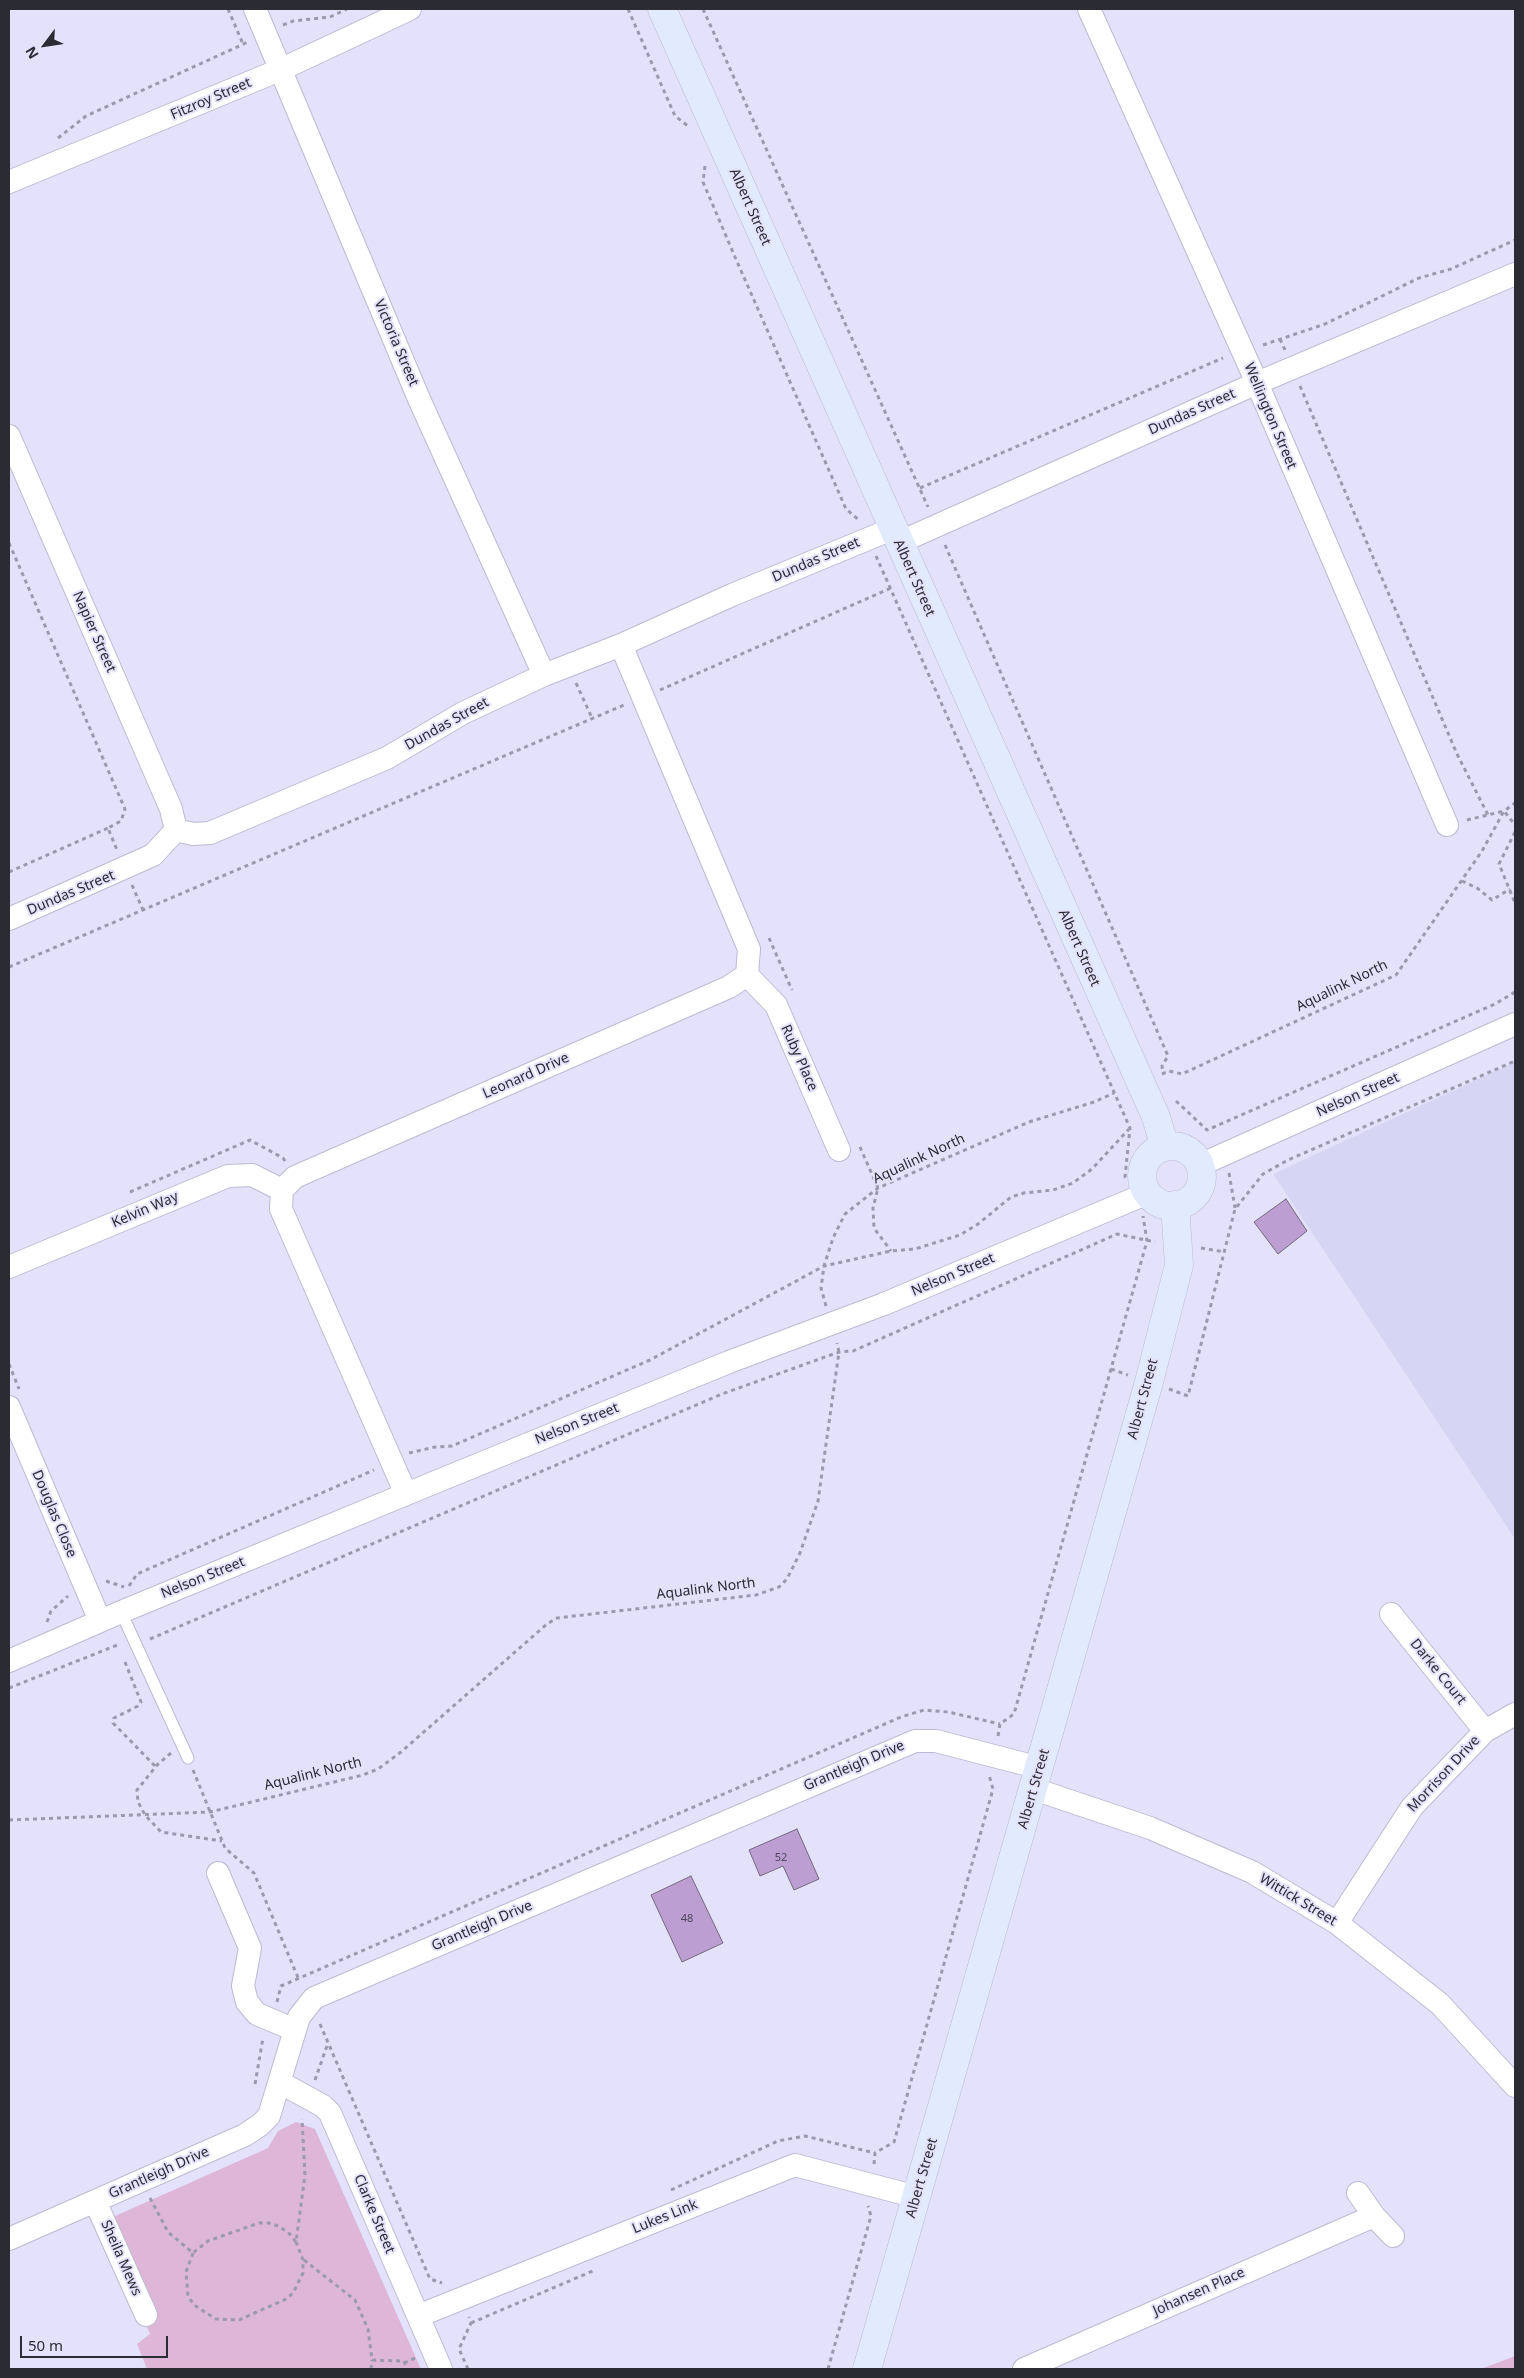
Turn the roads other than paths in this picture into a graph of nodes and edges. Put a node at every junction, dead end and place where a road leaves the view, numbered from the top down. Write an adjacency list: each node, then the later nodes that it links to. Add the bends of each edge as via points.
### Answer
1 (256, 9): 5 (street, Victoria Street)
2 (410, 9): 5 (street, Fitzroy Street)
3 (662, 9): 10 (street, Albert Street)
4 (1089, 9): 8 (street, Wellington Street)
5 (282, 69): 6 (street, Fitzroy Street); 12 (street, Victoria Street, via 419,399)
6 (10, 180)
7 (1515, 274): 8 (street, Dundas Street)
8 (1257, 383): 10 (street, Dundas Street); 13 (street, Wellington Street)
9 (9, 436): 14 (street, Napier Street, via 171,809)
10 (886, 536): 11 (street, Dundas Street, via 732,595); 19 (street, Albert Street, via 1156,1118)
11 (621, 644): 12 (street, Dundas Street); 16 (street, via 748,949)
12 (544, 675): 14 (street, Dundas Street, via 463,713 387,758 210,833)
13 (1446, 825)
14 (176, 830): 15 (street, Dundas Street, via 153,855)
15 (9, 919)
16 (747, 975): 18 (street, Ruby Place, via 776,1005); 21 (street, Leonard Drive, via 729,987)
17 (1515, 1024): 20 (street, Nelson Street)
18 (849, 1147)
19 (1165, 1147): 20 (street, via 1186,1149); 22 (street, via 1150,1156 1144,1165)
20 (1200, 1165): 23 (street, via 1202,1175 1198,1190 1192,1198)
21 (289, 1184): 24 (street, Kelvin Way, via 252,1175 228,1176); 26 (street, via 281,1209 401,1458)
22 (1141, 1195): 23 (street, via 1165,1205); 26 (street, Nelson Street, via 884,1304 831,1322)
23 (1175, 1205): 34 (street, Albert Street, via 1179,1265)
24 (9, 1267)
25 (9, 1407): 29 (street, Douglas Close)
26 (406, 1494): 27 (street, Nelson Street)
27 (121, 1612): 29 (street, Nelson Street); 33 (lane)
28 (1391, 1614): 32 (street, Darke Court)
29 (100, 1621): 30 (street, Nelson Street)
30 (9, 1661)
31 (1515, 1714): 32 (street, Morrison Drive)
32 (1485, 1731): 36 (street, Morrison Drive, via 1412,1807)
33 (185, 1753)
34 (1037, 1779): 36 (street, Wittick Street, via 1252,1872); 37 (street, Grantleigh Drive, via 993,1756 936,1741 914,1740 314,1998 299,2017); 41 (street, Albert Street)
35 (218, 1873): 37 (street, via 250,1948 243,1986 247,2002 257,2014)
36 (1337, 1923): 39 (street, Wittick Street, via 1440,2004)
37 (295, 2030): 38 (street, Grantleigh Drive)
38 (281, 2083): 42 (street, Grantleigh Drive, via 270,2116 260,2125); 47 (street, Clarke Street, via 323,2106 334,2122)
39 (1515, 2086)
40 (1358, 2192): 43 (street)
41 (917, 2197): 47 (street, Lukes Link, via 795,2165); 49 (street, Albert Street)
42 (95, 2201): 45 (street, Grantleigh Drive); 46 (street, Sheila Mews)
43 (1374, 2216): 44 (street); 50 (street, Johansen Place)
44 (1394, 2236)
45 (9, 2239)
46 (146, 2315)
47 (418, 2316): 48 (street, Clarke Street)
48 (440, 2369)
49 (867, 2369)
50 (1024, 2369)

